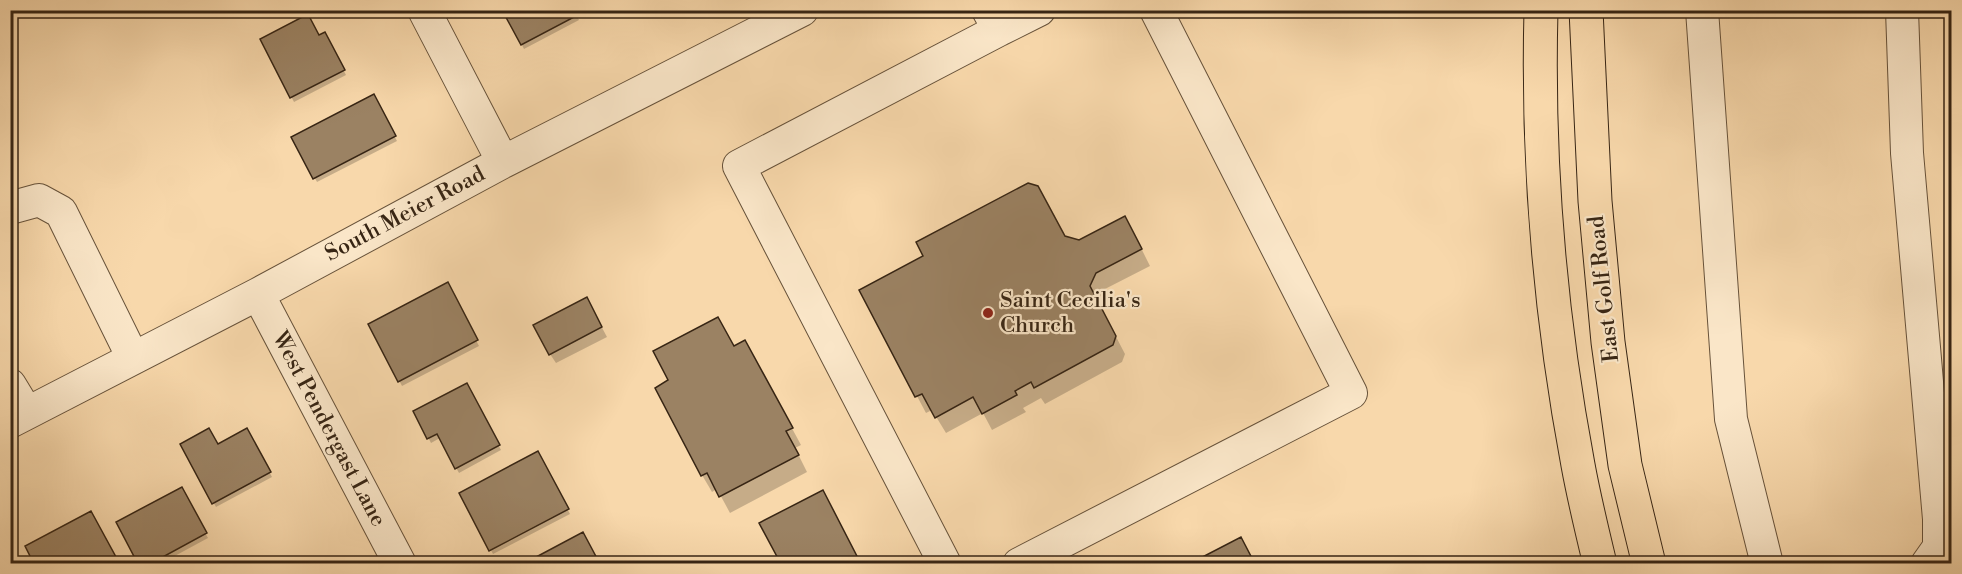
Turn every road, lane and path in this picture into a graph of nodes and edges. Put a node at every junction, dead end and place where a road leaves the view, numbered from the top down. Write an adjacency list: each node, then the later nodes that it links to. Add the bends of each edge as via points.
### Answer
1 (424, 10): 10 (street)
2 (801, 10): 10 (street, South Meier Road)
3 (1039, 10): 9 (street)
4 (1156, 10): 18 (street, via 1351,393)
5 (1540, 10): 19 (main road, via 1544,186 1555,315 1578,466)
6 (1586, 10): 20 (main road, East Golf Road, via 1595,201 1608,342 1625,465)
7 (1702, 10): 21 (street, via 1731,419)
8 (1902, 10): 22 (street, via 1907,153 1939,519 1939,547)
9 (994, 20): 17 (street, via 739,166)
10 (503, 162): 12 (street, South Meier Road)
11 (10, 208): 13 (street, via 39,200 61,212)
12 (258, 294): 13 (street, South Meier Road); 16 (street, West Pendergast Lane)
13 (133, 358): 15 (street, South Meier Road)
14 (10, 385): 15 (street)
15 (19, 417)
16 (400, 564)
17 (945, 564)
18 (1019, 564)
19 (1600, 564)
20 (1649, 564)
21 (1767, 564)
22 (1927, 564)

